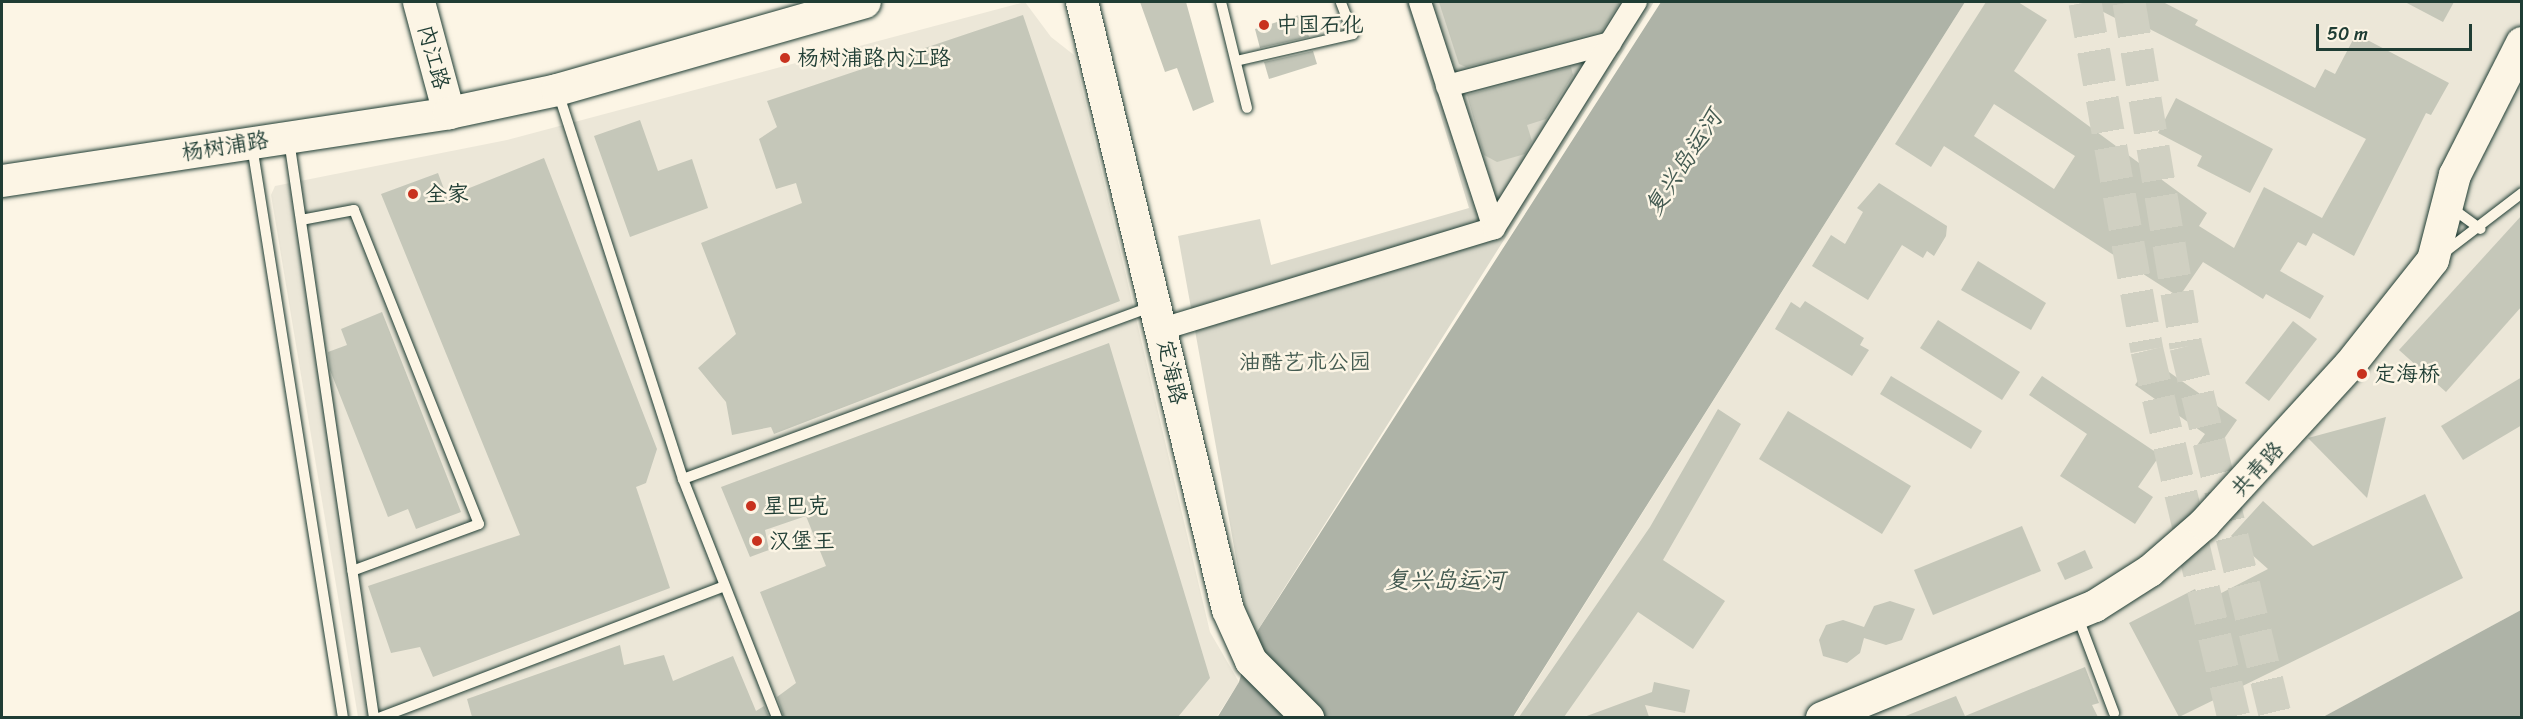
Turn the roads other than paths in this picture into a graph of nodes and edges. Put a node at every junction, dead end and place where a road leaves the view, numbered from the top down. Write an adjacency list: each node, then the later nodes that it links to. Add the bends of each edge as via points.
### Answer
1 (419, 2): 14 (street, 内江路)
2 (865, 2): 12 (street, 杨树浦路)
3 (1082, 2): 24 (street, 定海路)
4 (1222, 2): 10 (lane)
5 (1341, 2): 10 (lane, via 1353,34)
6 (1420, 2): 11 (street)
7 (1636, 2): 8 (street)
8 (1610, 43): 11 (street); 21 (street)
9 (2522, 43): 19 (street, 共青路)
10 (1236, 61): 13 (lane)
11 (1447, 86): 21 (street)
12 (558, 90): 14 (street, 杨树浦路); 25 (lane)
13 (1247, 108)
14 (449, 113): 15 (street, 杨树浦路)
15 (288, 137): 16 (street, 杨树浦路); 20 (lane)
16 (251, 142): 17 (street, 杨树浦路); 30 (lane)
17 (2, 181)
18 (2522, 193): 22 (lane)
19 (2446, 204): 22 (lane); 23 (street, 共青路)
20 (301, 220): 26 (lane); 26 (lane, via 354,210 479,524)
21 (1494, 228): 24 (street)
22 (2481, 229): 23 (lane)
23 (2433, 260): 28 (street, 共青路, via 2349,366 2204,524 2150,572)
24 (1159, 317): 25 (lane); 34 (street, 定海路, via 1228,610 1251,661)
25 (683, 480): 27 (lane)
26 (352, 572): 31 (lane)
27 (725, 586): 32 (lane); 33 (lane)
28 (2076, 615): 29 (lane); 35 (street, 共青路)
29 (2114, 713)
30 (343, 717)
31 (374, 717)
32 (379, 717)
33 (777, 717)
34 (1308, 717)
35 (1822, 717)

